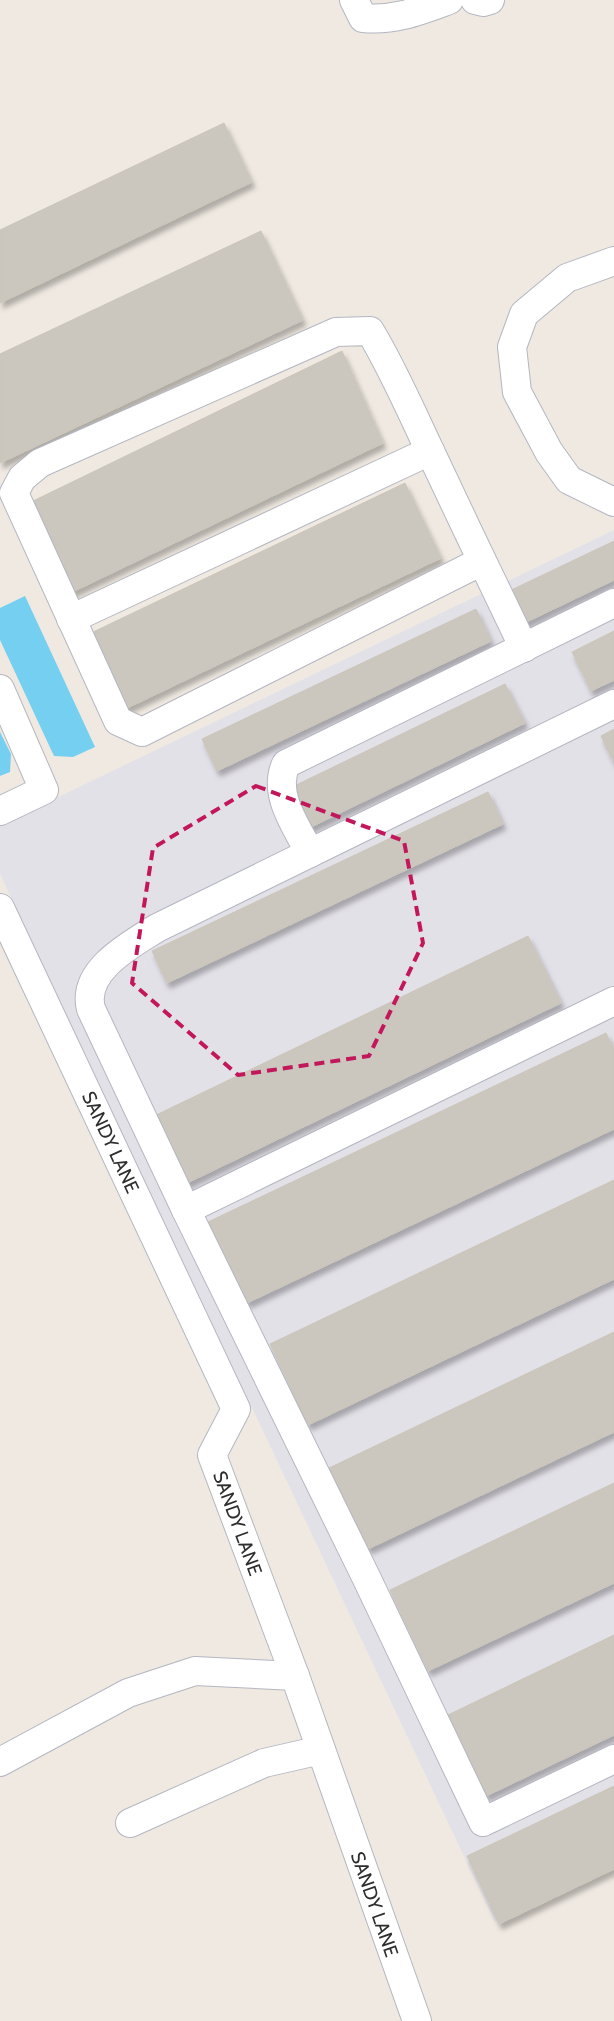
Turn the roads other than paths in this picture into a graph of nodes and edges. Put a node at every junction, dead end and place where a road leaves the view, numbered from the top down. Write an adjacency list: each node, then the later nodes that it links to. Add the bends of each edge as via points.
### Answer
1 (354, 0): 2 (street, via 363,18 384,20)
2 (449, 0)
3 (475, 0): 4 (street)
4 (490, 0)
5 (614, 261): 7 (street, via 568,278 524,314 512,347 517,392 549,452 569,480)
6 (430, 451): 8 (street); 10 (street); 10 (street, via 370,332 336,332 40,463 22,478 14,493)
7 (614, 502)
8 (482, 561): 10 (street, via 142,732 118,722); 11 (street)
9 (614, 603): 11 (street)
10 (71, 620)
11 (524, 648): 15 (street, via 286,764 281,775 283,799)
12 (0, 689): 14 (street, via 44,790)
13 (614, 704): 15 (street)
14 (0, 811)
15 (310, 853): 18 (street, via 157,928 114,955 90,986 91,1008)
16 (0, 908): 19 (street, SANDY LANE, via 236,1409 212,1455)
17 (614, 1001): 18 (street)
18 (186, 1210): 21 (street, via 483,1822)
19 (295, 1676): 20 (street, SANDY LANE); 22 (street, via 195,1671 128,1693)
20 (321, 1750): 23 (street, via 264,1763); 24 (street, SANDY LANE)
21 (614, 1759)
22 (0, 1762)
23 (130, 1824)
24 (417, 2021)

